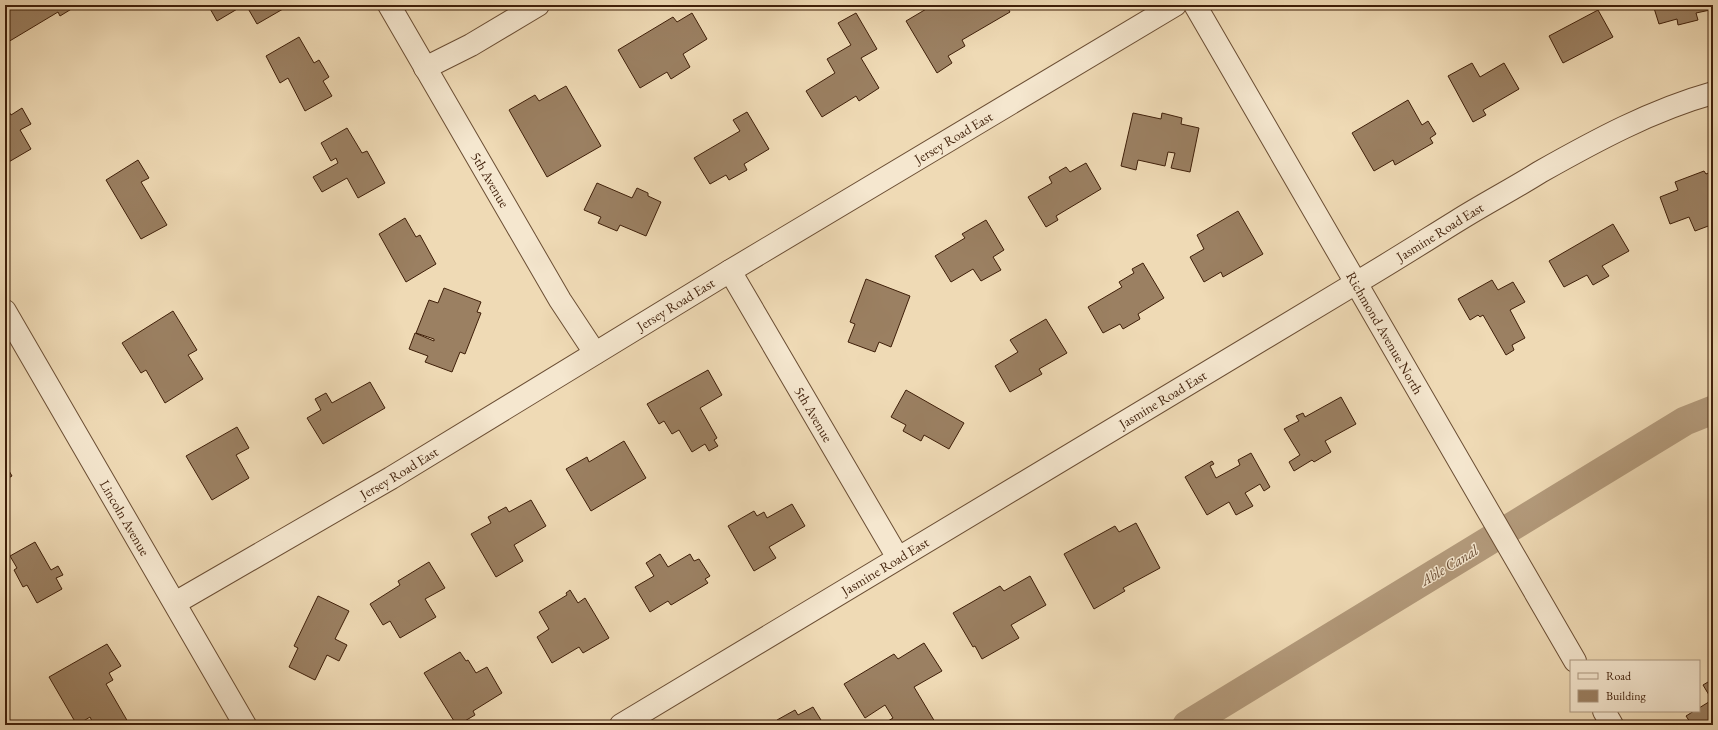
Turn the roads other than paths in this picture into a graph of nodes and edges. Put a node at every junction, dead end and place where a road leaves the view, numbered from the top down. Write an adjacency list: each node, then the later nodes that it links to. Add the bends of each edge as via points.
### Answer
1 (388, 5): 5 (street, 5th Avenue)
2 (538, 5): 5 (street, via 471,46)
3 (1175, 5): 7 (street, Jersey Road East)
4 (1195, 5): 8 (street, Richmond Avenue North)
5 (425, 68): 10 (street, 5th Avenue, via 560,300)
6 (1713, 93): 8 (street, Jasmine Road East, via 1628,125 1573,154)
7 (730, 271): 10 (street, Jersey Road East); 11 (street, 5th Avenue)
8 (1356, 282): 11 (street, Jasmine Road East); 13 (street, Richmond Avenue North)
9 (5, 311): 12 (street, Lincoln Avenue)
10 (595, 353): 12 (street, Jersey Road East, via 391,478)
11 (898, 558): 16 (street, Jasmine Road East)
12 (175, 603): 15 (street, Lincoln Avenue)
13 (1574, 660)
14 (1605, 712): 17 (street)
15 (245, 725)
16 (621, 725)
17 (1612, 725)

